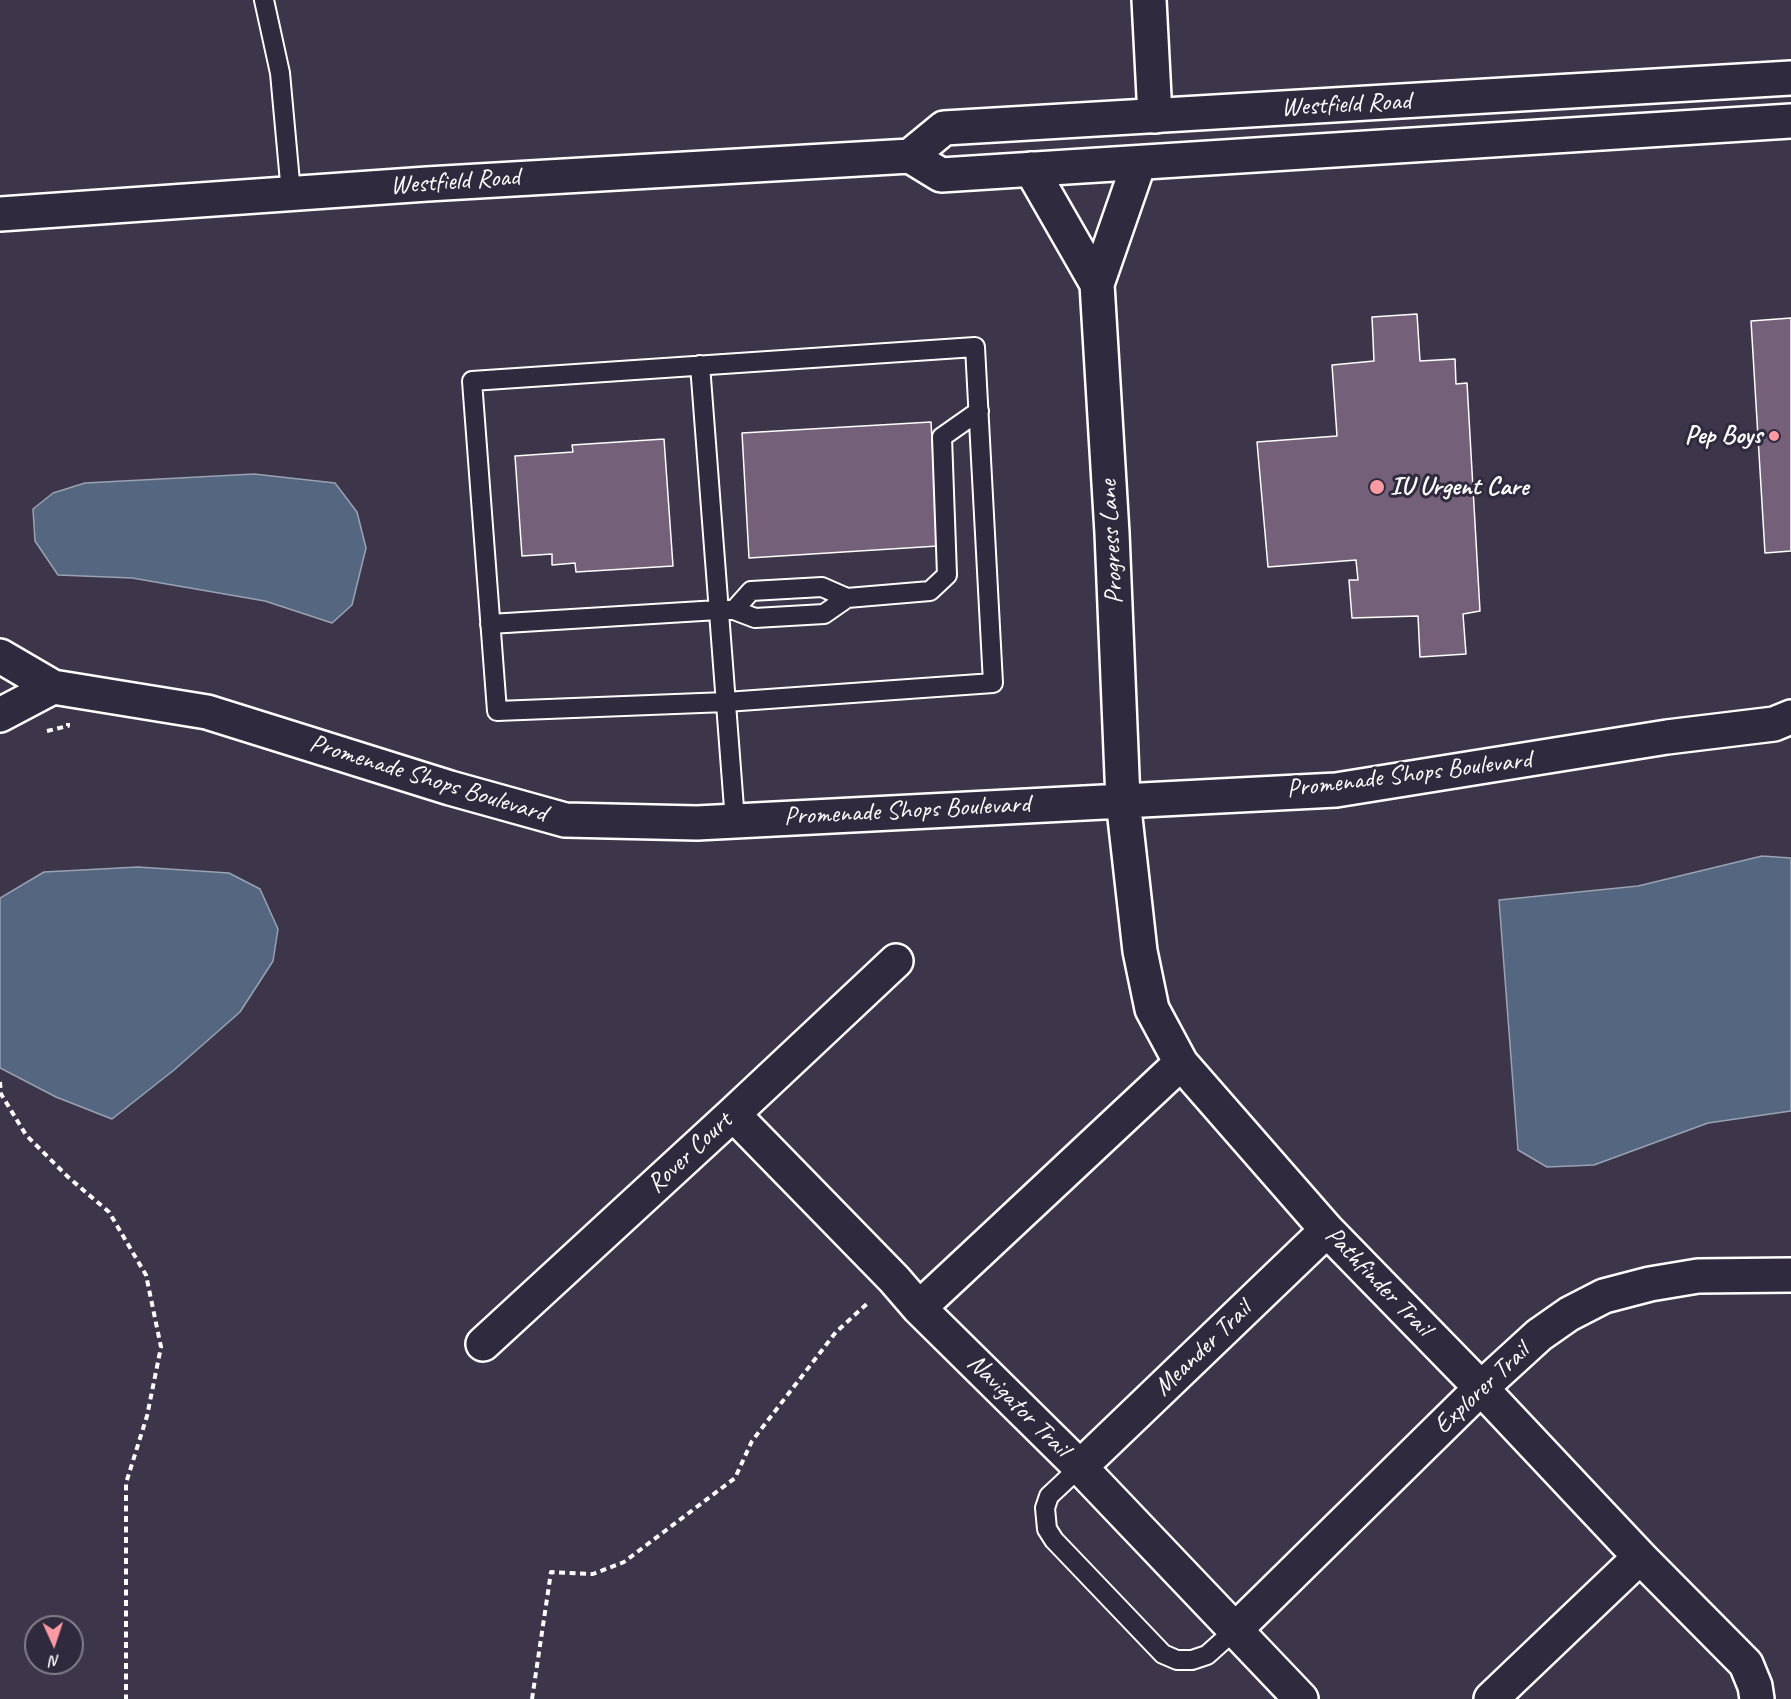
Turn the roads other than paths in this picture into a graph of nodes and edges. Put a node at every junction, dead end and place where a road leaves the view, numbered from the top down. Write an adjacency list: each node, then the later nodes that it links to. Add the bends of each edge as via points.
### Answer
1 (264, 0): 9 (lane, via 280,73)
2 (1149, 0): 4 (street)
3 (1791, 78): 4 (street, Westfield Road)
4 (1155, 116): 6 (street, Westfield Road, via 944,128)
5 (1791, 122): 7 (street, Westfield Road)
6 (910, 156): 8 (street, Westfield Road, via 941,175); 9 (street, Westfield Road)
7 (1139, 163): 8 (street, Westfield Road); 11 (street)
8 (1031, 170): 11 (street)
9 (291, 193): 10 (street, Westfield Road)
10 (0, 214)
11 (1097, 284): 22 (street, Progress Lane)
12 (700, 365): 13 (lane, via 975,347); 15 (lane); 16 (lane, via 472,381)
13 (979, 411): 14 (lane, via 942,437 947,575 930,591); 19 (lane, via 993,683)
14 (847, 598): 15 (lane, via 824,614 755,618); 15 (lane, via 822,586 751,591)
15 (726, 610): 16 (lane); 19 (lane)
16 (490, 624): 19 (lane, via 497,711)
17 (0, 656): 18 (street, Promenade Shops Boulevard)
18 (53, 687): 20 (street); 23 (street, Promenade Shops Boulevard, via 207,712 565,820)
19 (726, 702): 23 (lane)
20 (0, 715)
21 (1785, 723): 22 (street, Promenade Shops Boulevard, via 1667,737 1336,790)
22 (1123, 800): 23 (street, Promenade Shops Boulevard); 25 (street, Pathfinder Trail, via 1142,963 1152,1009)
23 (735, 820)
24 (896, 961): 26 (street, Rover Court)
25 (1181, 1063): 27 (street, Pathfinder Trail); 29 (street)
26 (733, 1114): 29 (street, Navigator Trail); 30 (street, Rover Court)
27 (1327, 1230): 31 (street, Pathfinder Trail); 32 (street, Meander Trail)
28 (1791, 1275): 31 (street, Explorer Trail, via 1698,1276 1604,1296 1539,1335)
29 (919, 1308): 32 (street, Navigator Trail)
30 (483, 1344)
31 (1481, 1388): 33 (street, Pathfinder Trail); 34 (street, Explorer Trail)
32 (1080, 1467): 34 (street, Navigator Trail); 34 (lane, via 1049,1496 1045,1508 1047,1529 1163,1654 1177,1660 1207,1655)
33 (1640, 1557): 36 (street); 37 (street, Pathfinder Trail, via 1746,1664)
34 (1236, 1629): 35 (street, Navigator Trail)
35 (1301, 1699)
36 (1491, 1699)
37 (1757, 1699)

